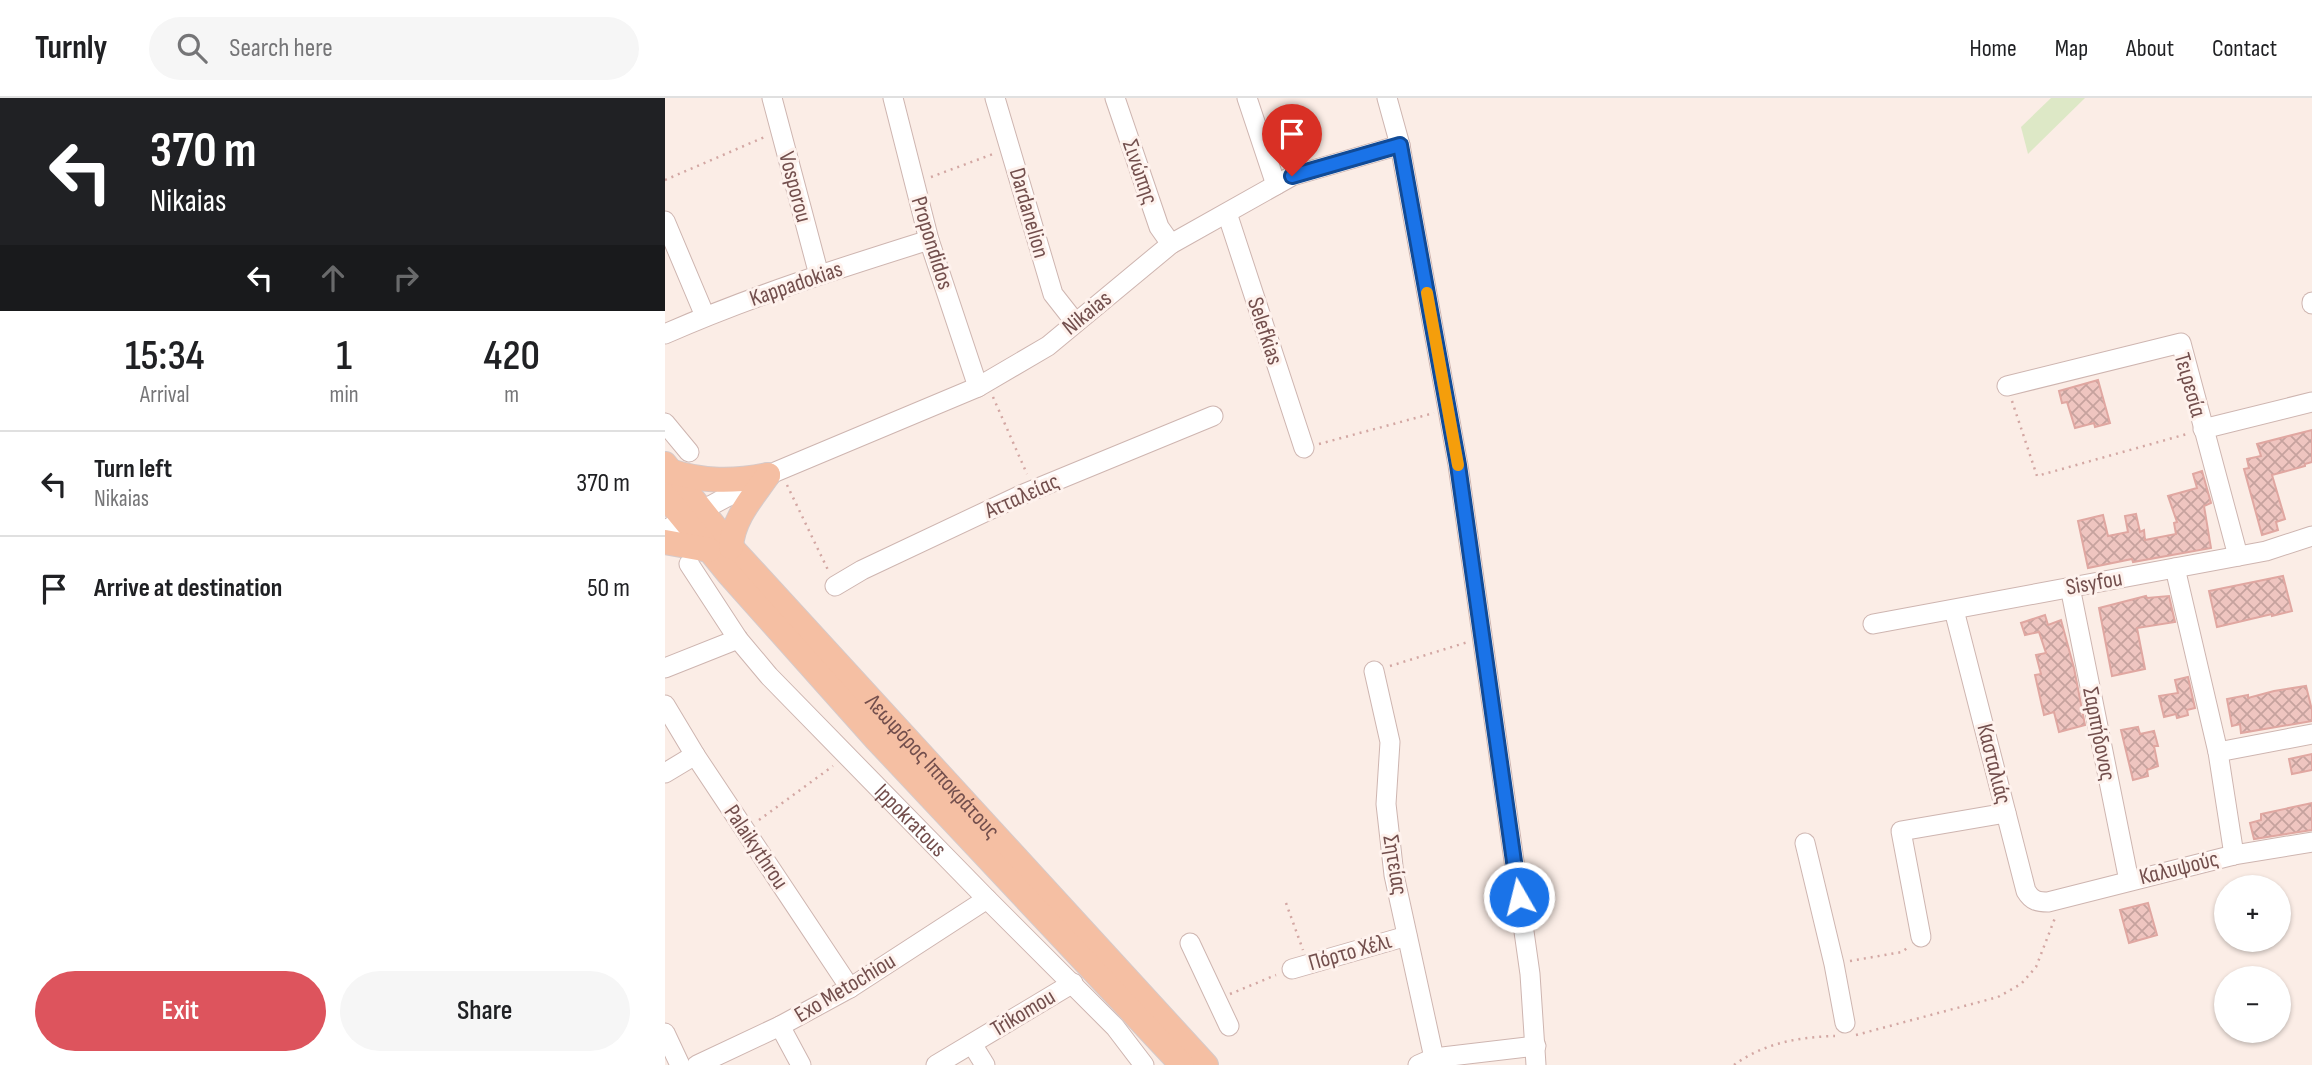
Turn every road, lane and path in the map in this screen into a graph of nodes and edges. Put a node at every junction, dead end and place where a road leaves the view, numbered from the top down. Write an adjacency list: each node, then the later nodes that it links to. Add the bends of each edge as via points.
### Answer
1 (772, 98): 7 (street, Vosporou)
2 (893, 98): 11 (street, Propondidos)
3 (995, 98): 9 (street, Dardanelion)
4 (1115, 98): 16 (street, Σινώπης, via 1159,227)
5 (1247, 98): 12 (street)
6 (1387, 98): 8 (street)
7 (780, 131): 10 (path); 17 (street, Vosporou)
8 (1400, 145): 12 (street, Nikaias, via 1292,176); 24 (street)
9 (1010, 148): 11 (path); 19 (street, Dardanelion, via 1053,294)
10 (665, 180)
11 (914, 183): 15 (street, Propondidos)
12 (1276, 185): 13 (street, Nikaias)
13 (1227, 213): 16 (street, Nikaias); 28 (street, Selefkias)
14 (665, 221): 18 (street)
15 (929, 240): 17 (street, Kappadokias); 21 (street, Propondidos)
16 (1171, 244): 19 (street, Nikaias)
17 (819, 275): 18 (street, Kappadokias)
18 (705, 316): 20 (street, Kappadokias)
19 (1075, 322): 21 (street, Nikaias, via 1048,346)
20 (665, 334)
21 (982, 385): 31 (street, Nikaias); 32 (path)
22 (2007, 386): 27 (path, via 2037,476); 27 (street, Τειρεσία, via 2181,343)
23 (2312, 402): 27 (street)
24 (1448, 410): 28 (path); 43 (street)
25 (1213, 416): 32 (street, Ατταλείας)
26 (665, 423): 29 (street)
27 (2203, 429): 37 (street, Τειρεσία)
28 (1304, 448)
29 (689, 452)
30 (667, 468): 31 (main road, via 708,481); 33 (main road, Λεωφόρος Ιπποκράτους)
31 (774, 472): 33 (street, Nikaias); 36 (main road, via 742,511 732,536); 39 (path)
32 (1034, 490): 39 (street, Ατταλείας)
33 (678, 513): 36 (main road, Λεωφόρος Ιπποκράτους)
34 (2312, 536): 37 (street, Sisyfou)
35 (665, 542): 36 (main road)
36 (710, 554): 44 (street, Ippokratous); 83 (main road, Λεωφόρος Ιπποκράτους, via 876,740); 84 (main road, Λεωφόρος Ιπποκράτους)
37 (2238, 556): 38 (street, Sisyfou)
38 (2175, 568): 40 (street, Sisyfou); 49 (street)
39 (835, 586)
40 (2070, 587): 41 (street, Sisyfou); 58 (street, Σαρπήδονος)
41 (1954, 610): 42 (street, Sisyfou); 53 (street, Κασταλιάς)
42 (1874, 624)
43 (1482, 638): 46 (path); 75 (street, via 1530,974)
44 (737, 639): 45 (street); 51 (street, Ippokratous)
45 (665, 668)
46 (1374, 671): 62 (street, Σητείας, via 1390,743 1386,804)
47 (665, 705): 50 (street, Palaikythrou)
48 (2312, 734): 49 (street)
49 (2218, 752): 57 (street)
50 (695, 755): 52 (street); 54 (street, Palaikythrou)
51 (847, 756): 54 (path); 59 (street, Ippokratous)
52 (665, 773)
53 (2006, 813): 60 (street, Κασταλιάς, via 2026,891 2038,902); 63 (street, via 1901,831)
54 (744, 830): 68 (street, Palaikythrou)
55 (2312, 842): 57 (street, Καλυψούς)
56 (1805, 844): 65 (street)
57 (2234, 855): 58 (street, Καλυψούς)
58 (2129, 880): 60 (street, Καλυψούς)
59 (987, 899): 67 (street, Ippokratous); 68 (street, Exo Metochiou)
60 (2055, 900): 72 (path, via 2040,958 2021,984 1998,997 1866,1034)
61 (1286, 904): 66 (path)
62 (1407, 936): 66 (street, Πόρτο Χέλι); 76 (street, Σητείας)
63 (1921, 937): 65 (path, via 1902,952)
64 (1191, 943): 69 (street)
65 (1834, 964): 72 (street)
66 (1300, 966): 69 (path)
67 (1073, 983): 74 (street, Trikomou); 82 (street, Ippokratous)
68 (850, 988): 70 (street, Exo Metochiou)
69 (1217, 999): 71 (street)
70 (780, 1026): 78 (street, Exo Metochiou); 79 (street)
71 (1229, 1026)
72 (1844, 1032): 85 (path, via 1775,1045)
73 (665, 1033): 77 (street)
74 (972, 1044): 80 (street, Trikomou); 81 (street)
75 (1536, 1055): 76 (street)
76 (1426, 1061)
77 (680, 1065)
78 (697, 1065)
79 (801, 1065)
80 (936, 1065)
81 (985, 1065)
82 (1144, 1065)
83 (1182, 1065)
84 (1206, 1065)
85 (1734, 1065)

